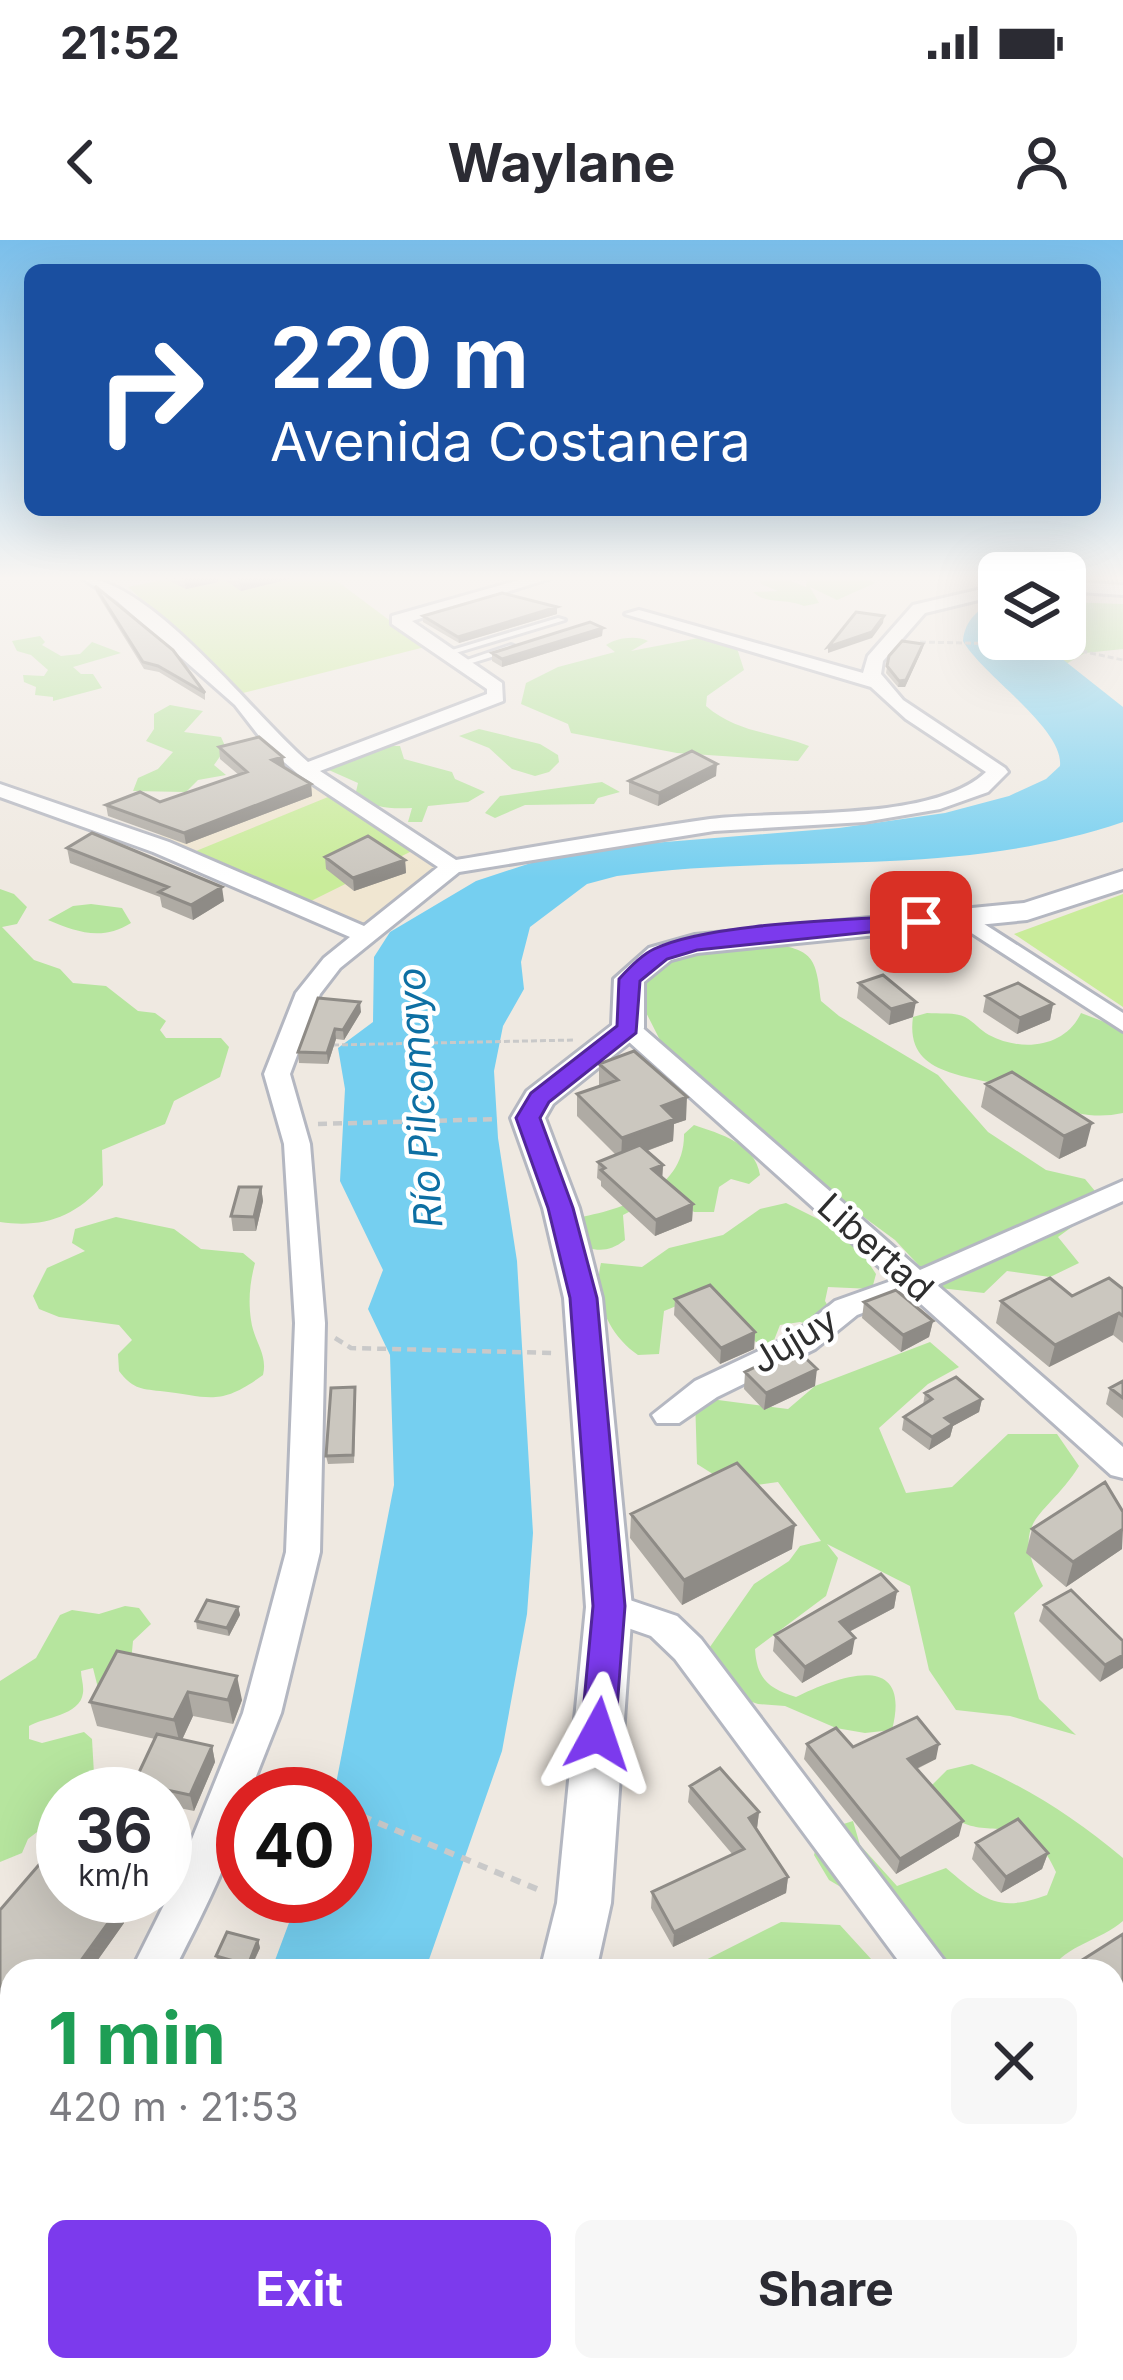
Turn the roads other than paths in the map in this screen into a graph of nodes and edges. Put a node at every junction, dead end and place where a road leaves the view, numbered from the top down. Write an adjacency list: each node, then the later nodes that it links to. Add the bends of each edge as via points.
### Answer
1 (216, 678): 6 (street)
2 (484, 678): 6 (street, via 496,697)
3 (859, 678): 5 (street)
4 (876, 678): 5 (street)
5 (877, 683): 8 (street, via 998,772 963,797 903,810 714,825)
6 (305, 770): 8 (street)
7 (0, 790): 11 (street)
8 (452, 867): 11 (street)
9 (1123, 880): 10 (street, via 1038,908)
10 (964, 918): 12 (street); 13 (street, via 791,932 660,954 629,979)
11 (365, 934): 19 (street, via 308,993 277,1074 297,1144 310,1323 303,1552 262,1713)
12 (1123, 1024)
13 (628, 1028): 15 (street, Libertad); 18 (street, via 539,1098 528,1118 583,1298)
14 (1123, 1190): 15 (street, Jujuy)
15 (916, 1283): 16 (street, Jujuy, via 846,1308 804,1342); 17 (street, Libertad)
16 (668, 1415)
17 (1123, 1466)
18 (609, 1606): 20 (street, via 584,1903); 21 (street, via 664,1626 688,1648)
19 (158, 1959)
20 (571, 1959)
21 (922, 1959)

